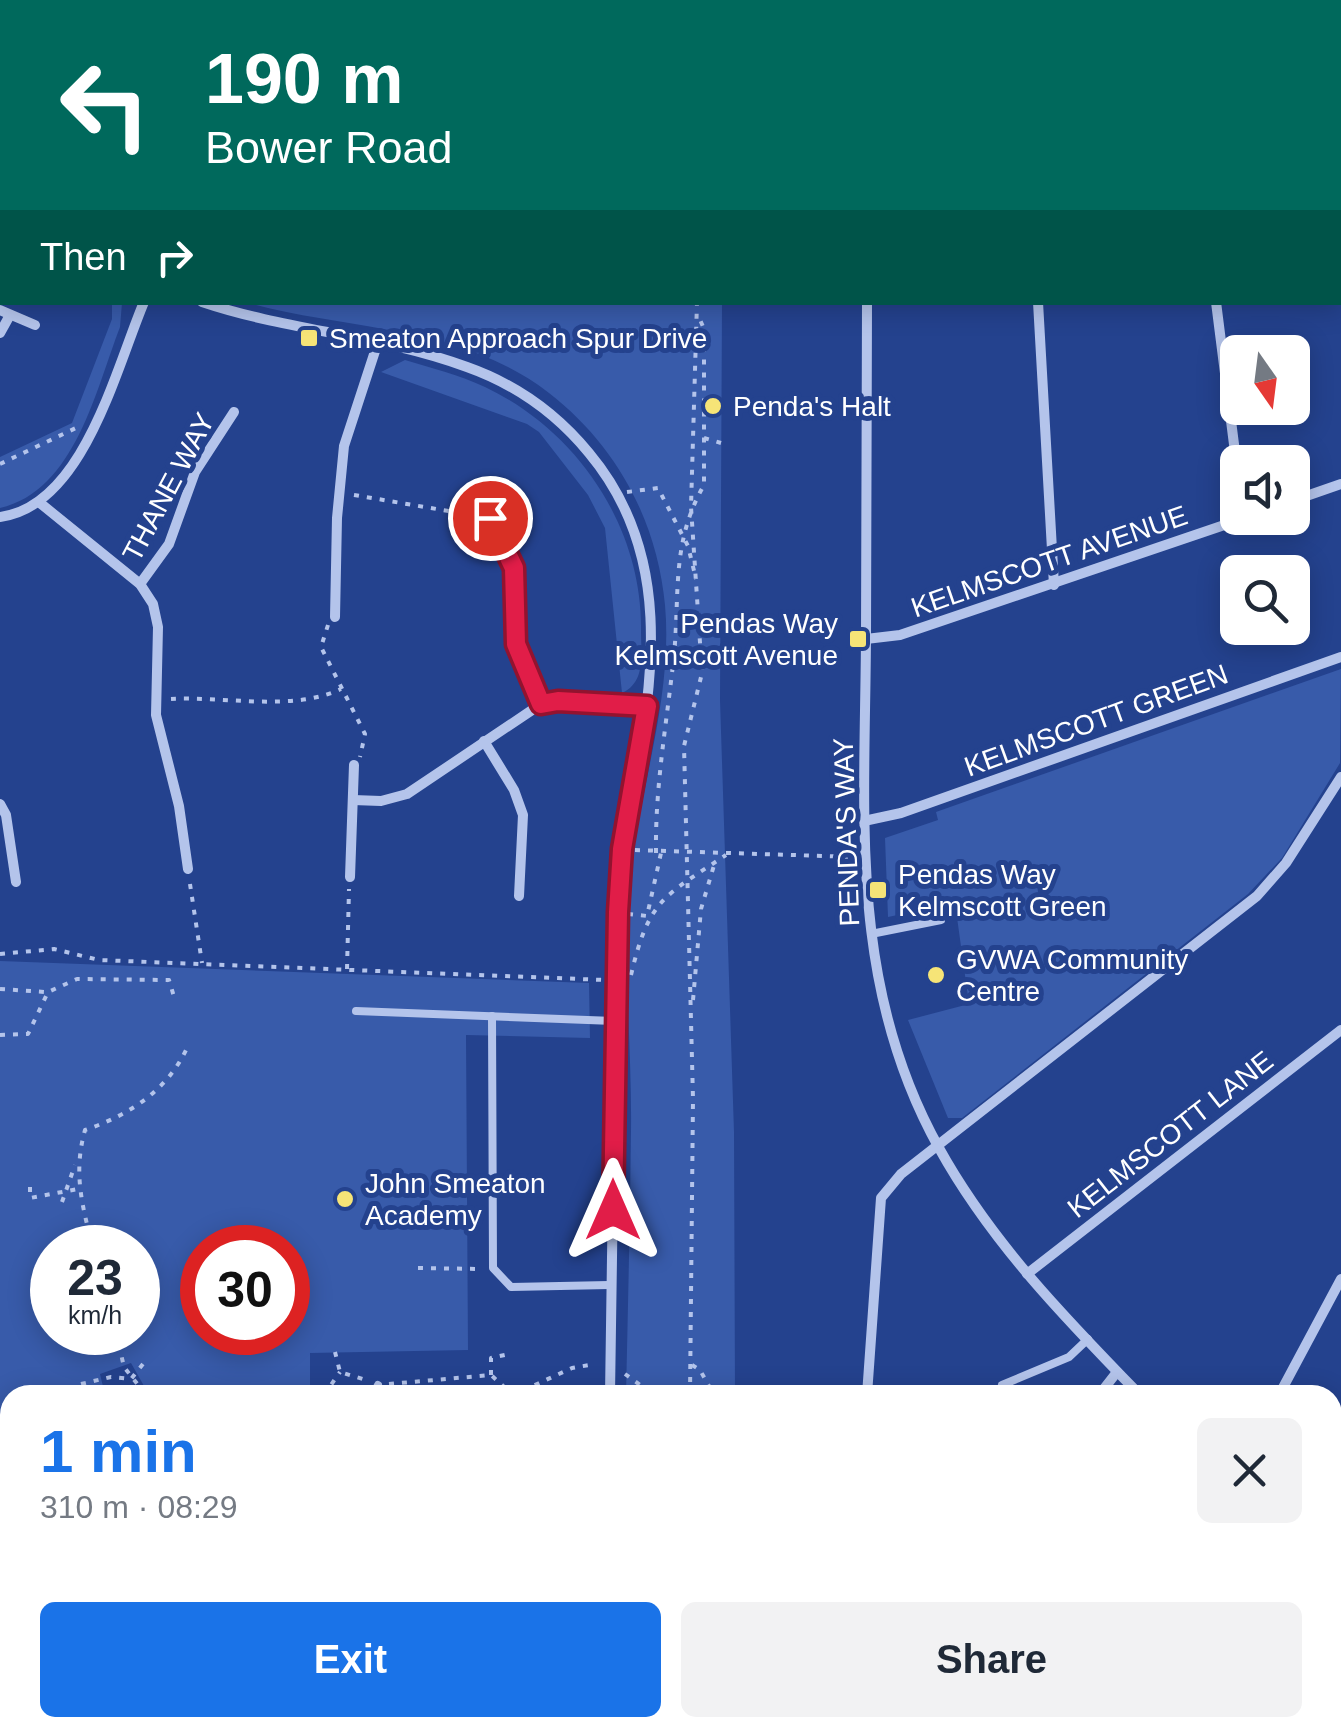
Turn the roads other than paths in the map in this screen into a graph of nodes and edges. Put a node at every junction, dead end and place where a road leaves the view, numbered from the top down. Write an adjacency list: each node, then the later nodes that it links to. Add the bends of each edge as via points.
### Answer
1 (143, 305): 14 (street, via 73,469)
2 (215, 305): 9 (street)
3 (867, 305): 21 (street, PENDA'S WAY)
4 (1038, 305): 19 (street)
5 (1216, 305): 11 (street)
6 (5, 313): 7 (street); 8 (street)
7 (35, 326)
8 (0, 333)
9 (378, 342): 20 (street, via 344,446); 24 (street, via 464,366 527,397 580,442 618,495 640,543 654,635)
10 (234, 412): 18 (street, THANE WAY, via 195,472 169,544)
11 (1234, 445)
12 (1341, 484): 13 (street)
13 (1310, 495)
14 (40, 503): 15 (street); 18 (street)
15 (0, 518)
16 (490, 518): 23 (street, via 514,568 516,644)
17 (1220, 526): 19 (street, KELMSCOTT AVENUE)
18 (140, 584): 32 (street, via 157,615 156,700)
19 (1054, 585): 21 (street, KELMSCOTT AVENUE, via 900,635)
20 (335, 617)
21 (866, 639): 30 (street, PENDA'S WAY)
22 (1341, 658): 30 (street, KELMSCOTT GREEN)
23 (541, 704): 24 (street); 25 (street)
24 (647, 706): 40 (street, via 622,849)
25 (484, 741): 28 (street, via 407,794); 35 (street, via 523,815)
26 (354, 765): 28 (street)
27 (1341, 776): 42 (street, via 1286,864 1257,896)
28 (353, 800): 33 (street)
29 (0, 804): 31 (street)
30 (864, 821): 37 (street, PENDA'S WAY)
31 (5, 843): 34 (street)
32 (188, 869)
33 (350, 877)
34 (16, 882)
35 (519, 896)
36 (941, 920): 37 (lane)
37 (870, 934): 42 (street, PENDA'S WAY, via 881,1000)
38 (356, 1011): 39 (lane)
39 (492, 1016): 40 (lane); 45 (lane, via 493,1268 510,1287)
40 (614, 1021): 45 (street)
41 (1341, 1030): 43 (street, KELMSCOTT LANE)
42 (938, 1146): 43 (street, PENDA'S WAY); 49 (street, via 881,1198)
43 (1027, 1274): 46 (street, PENDA'S WAY)
44 (1341, 1279): 53 (street)
45 (608, 1286): 48 (street)
46 (1088, 1340): 47 (street, PENDA'S WAY); 50 (lane, via 1069,1357)
47 (1118, 1372): 51 (street); 52 (street, PENDA'S WAY)
48 (609, 1385)
49 (868, 1385)
50 (1004, 1385)
51 (1108, 1385)
52 (1130, 1385)
53 (1284, 1385)

